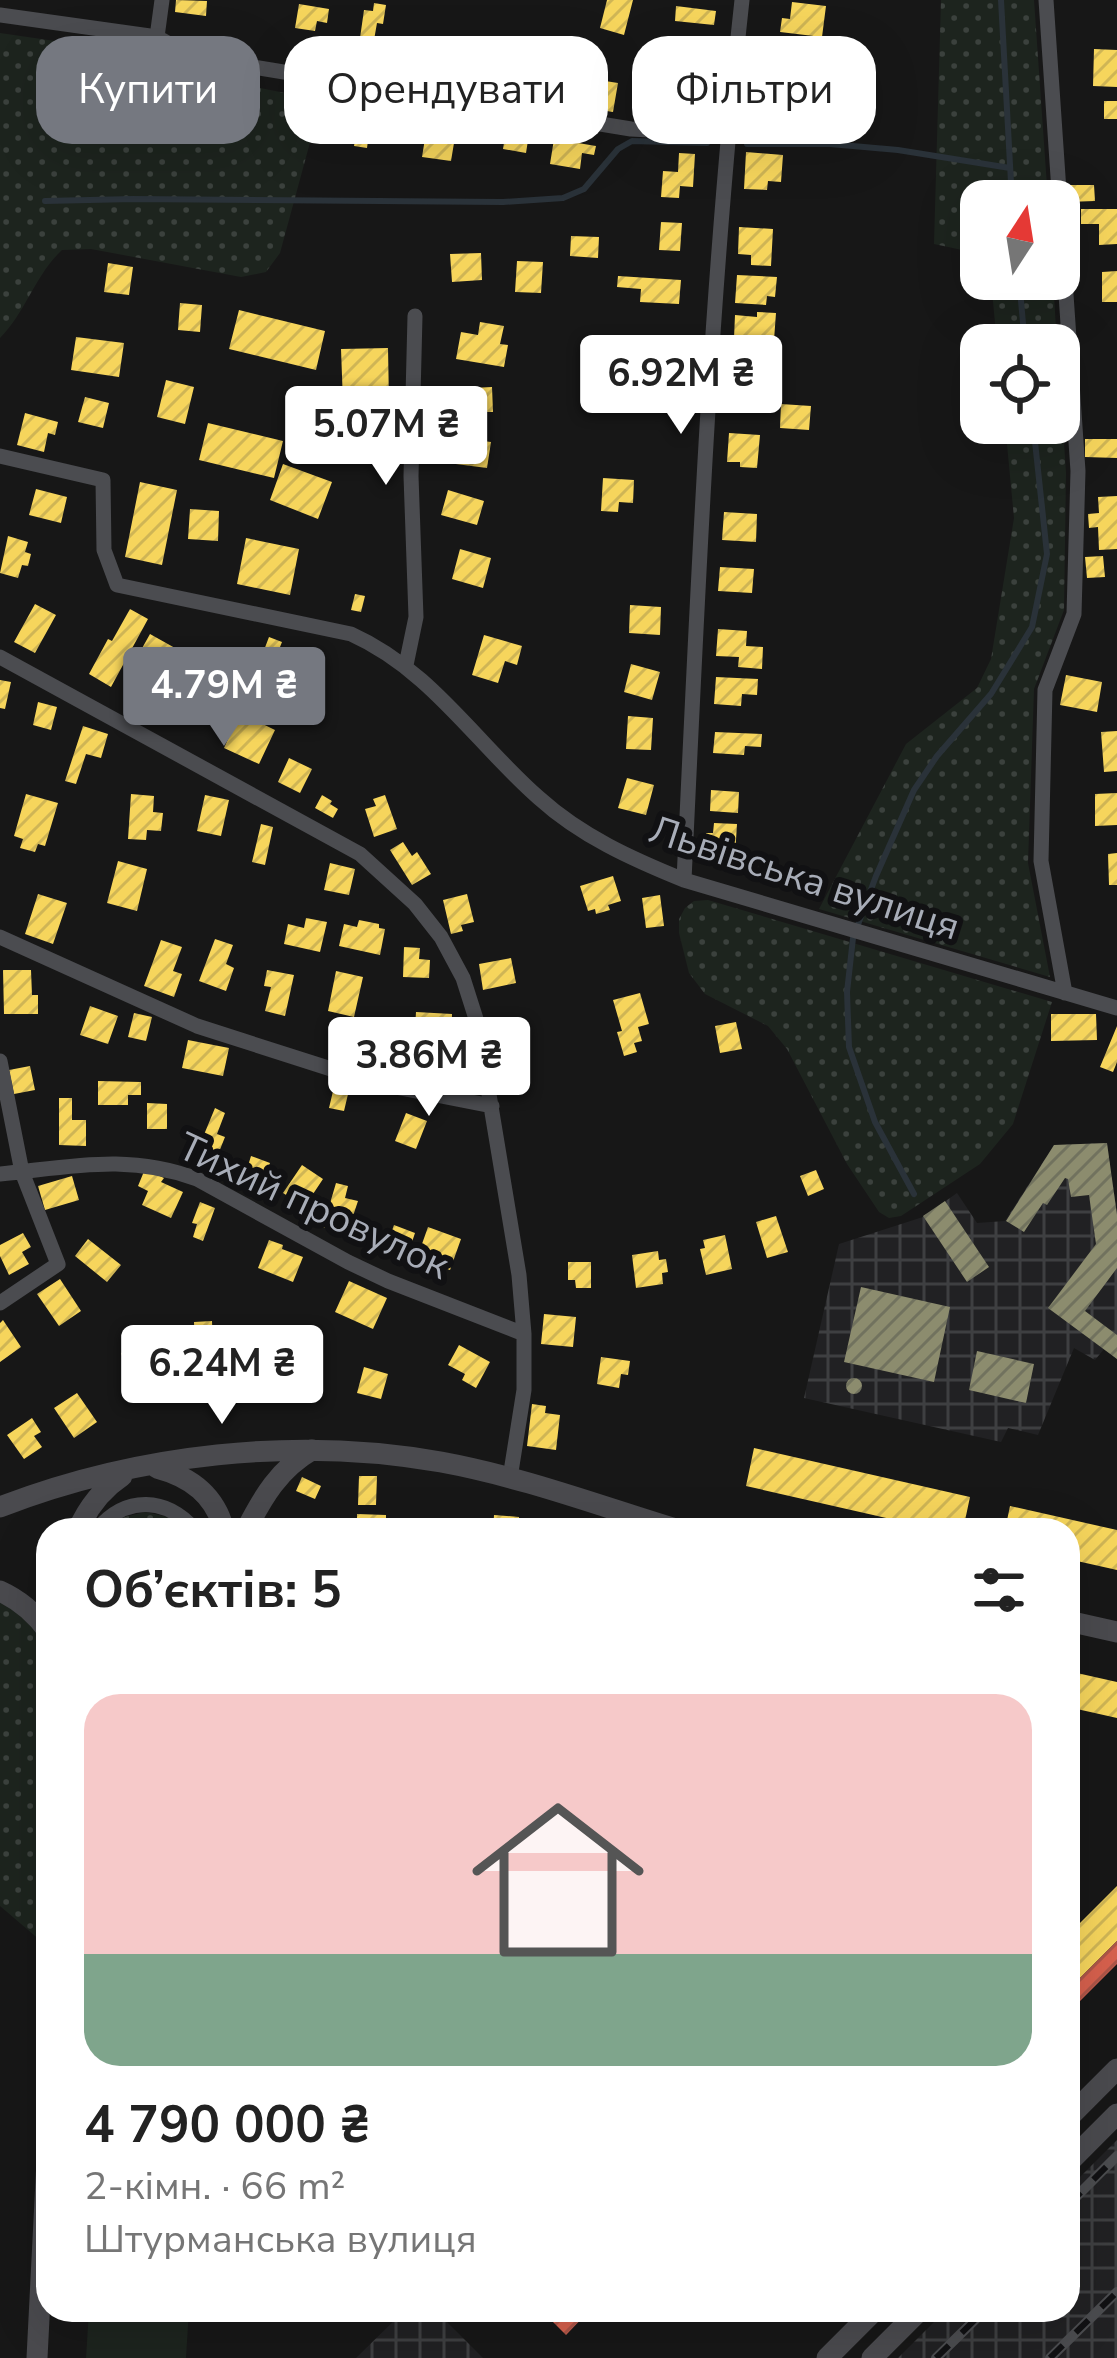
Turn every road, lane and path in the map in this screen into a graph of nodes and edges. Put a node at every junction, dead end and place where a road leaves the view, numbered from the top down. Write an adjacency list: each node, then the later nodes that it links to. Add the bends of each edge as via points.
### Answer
1 (162, 0): 6 (street)
2 (742, 0): 7 (street)
3 (1046, 0): 17 (street, via 1078,470 1074,614 1044,712 1041,861)
4 (0, 15): 5 (street)
5 (151, 36)
6 (158, 36)
7 (738, 36)
8 (260, 69): 9 (street)
9 (632, 129)
10 (726, 144): 15 (street)
11 (415, 316): 14 (street, via 416,617)
12 (0, 456): 14 (street, Львівська вулиця, via 103,480 104,550 117,585 351,634)
13 (0, 656): 20 (street, via 376,867 441,937 463,978)
14 (406, 665): 15 (street, Львівська вулиця, via 538,798 588,835)
15 (684, 880): 17 (street, Львівська вулиця)
16 (0, 937): 20 (street, via 197,1026 375,1083)
17 (1065, 993): 18 (street, Львівська вулиця)
18 (1117, 1008)
19 (0, 1061): 21 (street)
20 (492, 1106): 24 (street)
21 (22, 1172): 22 (street, Тихий провулок); 23 (street, via 58,1264); 24 (street, Тихий провулок, via 123,1162 173,1170 368,1272)
22 (0, 1174)
23 (0, 1303)
24 (524, 1334): 27 (street)
25 (312, 1450): 26 (street); 27 (street, via 379,1453); 33 (street, via 281,1473)
26 (138, 1468): 28 (street); 29 (street, via 99,1495); 32 (street, via 196,1484)
27 (510, 1478): 34 (street)
28 (0, 1507)
29 (83, 1518)
30 (110, 1518): 31 (street, via 145,1504)
31 (181, 1518)
32 (221, 1518)
33 (253, 1518)
34 (640, 1518)
35 (0, 1592): 36 (street)
36 (36, 1615)
37 (1080, 1625): 38 (street)
38 (1117, 1633)
39 (1117, 2069): 40 (street)
40 (1080, 2106)
41 (1117, 2114): 42 (street)
42 (1080, 2151)
43 (39, 2322): 46 (street)
44 (863, 2322): 47 (street)
45 (908, 2322): 48 (street)
46 (37, 2358)
47 (827, 2358)
48 (872, 2358)

